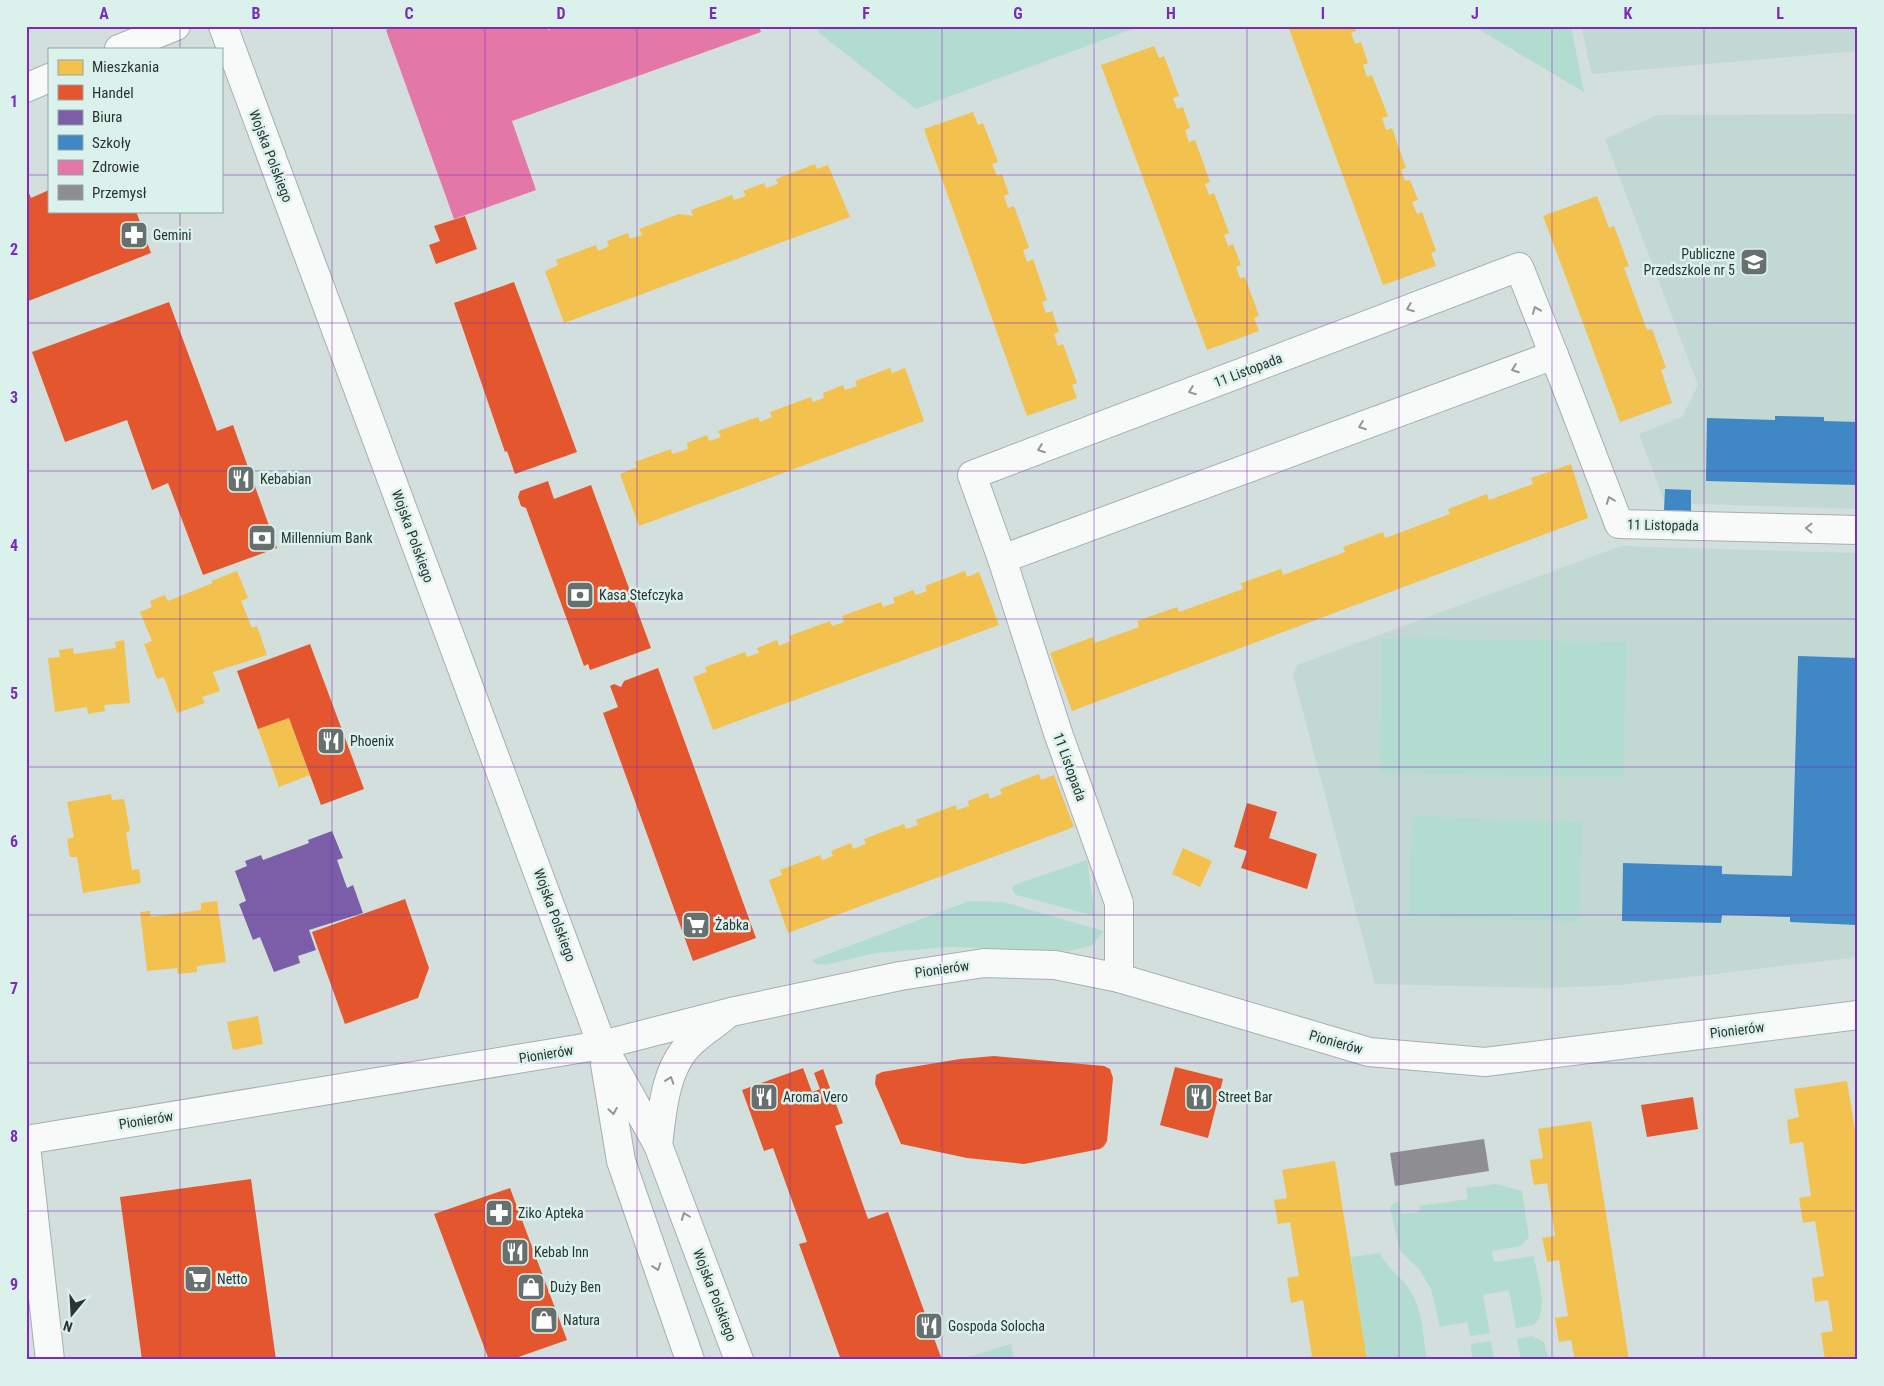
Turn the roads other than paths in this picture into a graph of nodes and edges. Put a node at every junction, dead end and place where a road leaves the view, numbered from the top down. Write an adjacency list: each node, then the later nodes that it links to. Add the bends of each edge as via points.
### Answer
1 (176, 26): 3 (street)
2 (223, 26): 12 (street, Wojska Polskiego)
3 (122, 48)
4 (48, 78): 5 (street)
5 (26, 88)
6 (1554, 355): 7 (street, 11 Listopada, one-way to 6, via 1619,524); 8 (street, one-way to 8); 8 (street, 11 Listopada, one-way to 8, via 1519,267 972,475)
7 (1858, 530)
8 (1002, 559): 9 (street, 11 Listopada, via 1058,734 1119,903)
9 (1119, 978): 10 (street, Pionierów, via 1055,965 984,963 900,976); 11 (street, Pionierów, via 1369,1052 1485,1062)
10 (731, 1012): 12 (street, Pionierów); 14 (street, one-way to 10, via 676,1062 690,1044)
11 (1858, 1015)
12 (602, 1046): 13 (street, Pionierów); 14 (street, Wojska Polskiego); 17 (street, Wojska Polskiego, one-way to 17, via 621,1161)
13 (26, 1140)
14 (658, 1145): 18 (street, Wojska Polskiego, one-way to 14)
15 (26, 1146): 16 (street)
16 (50, 1360)
17 (690, 1360)
18 (739, 1360)

